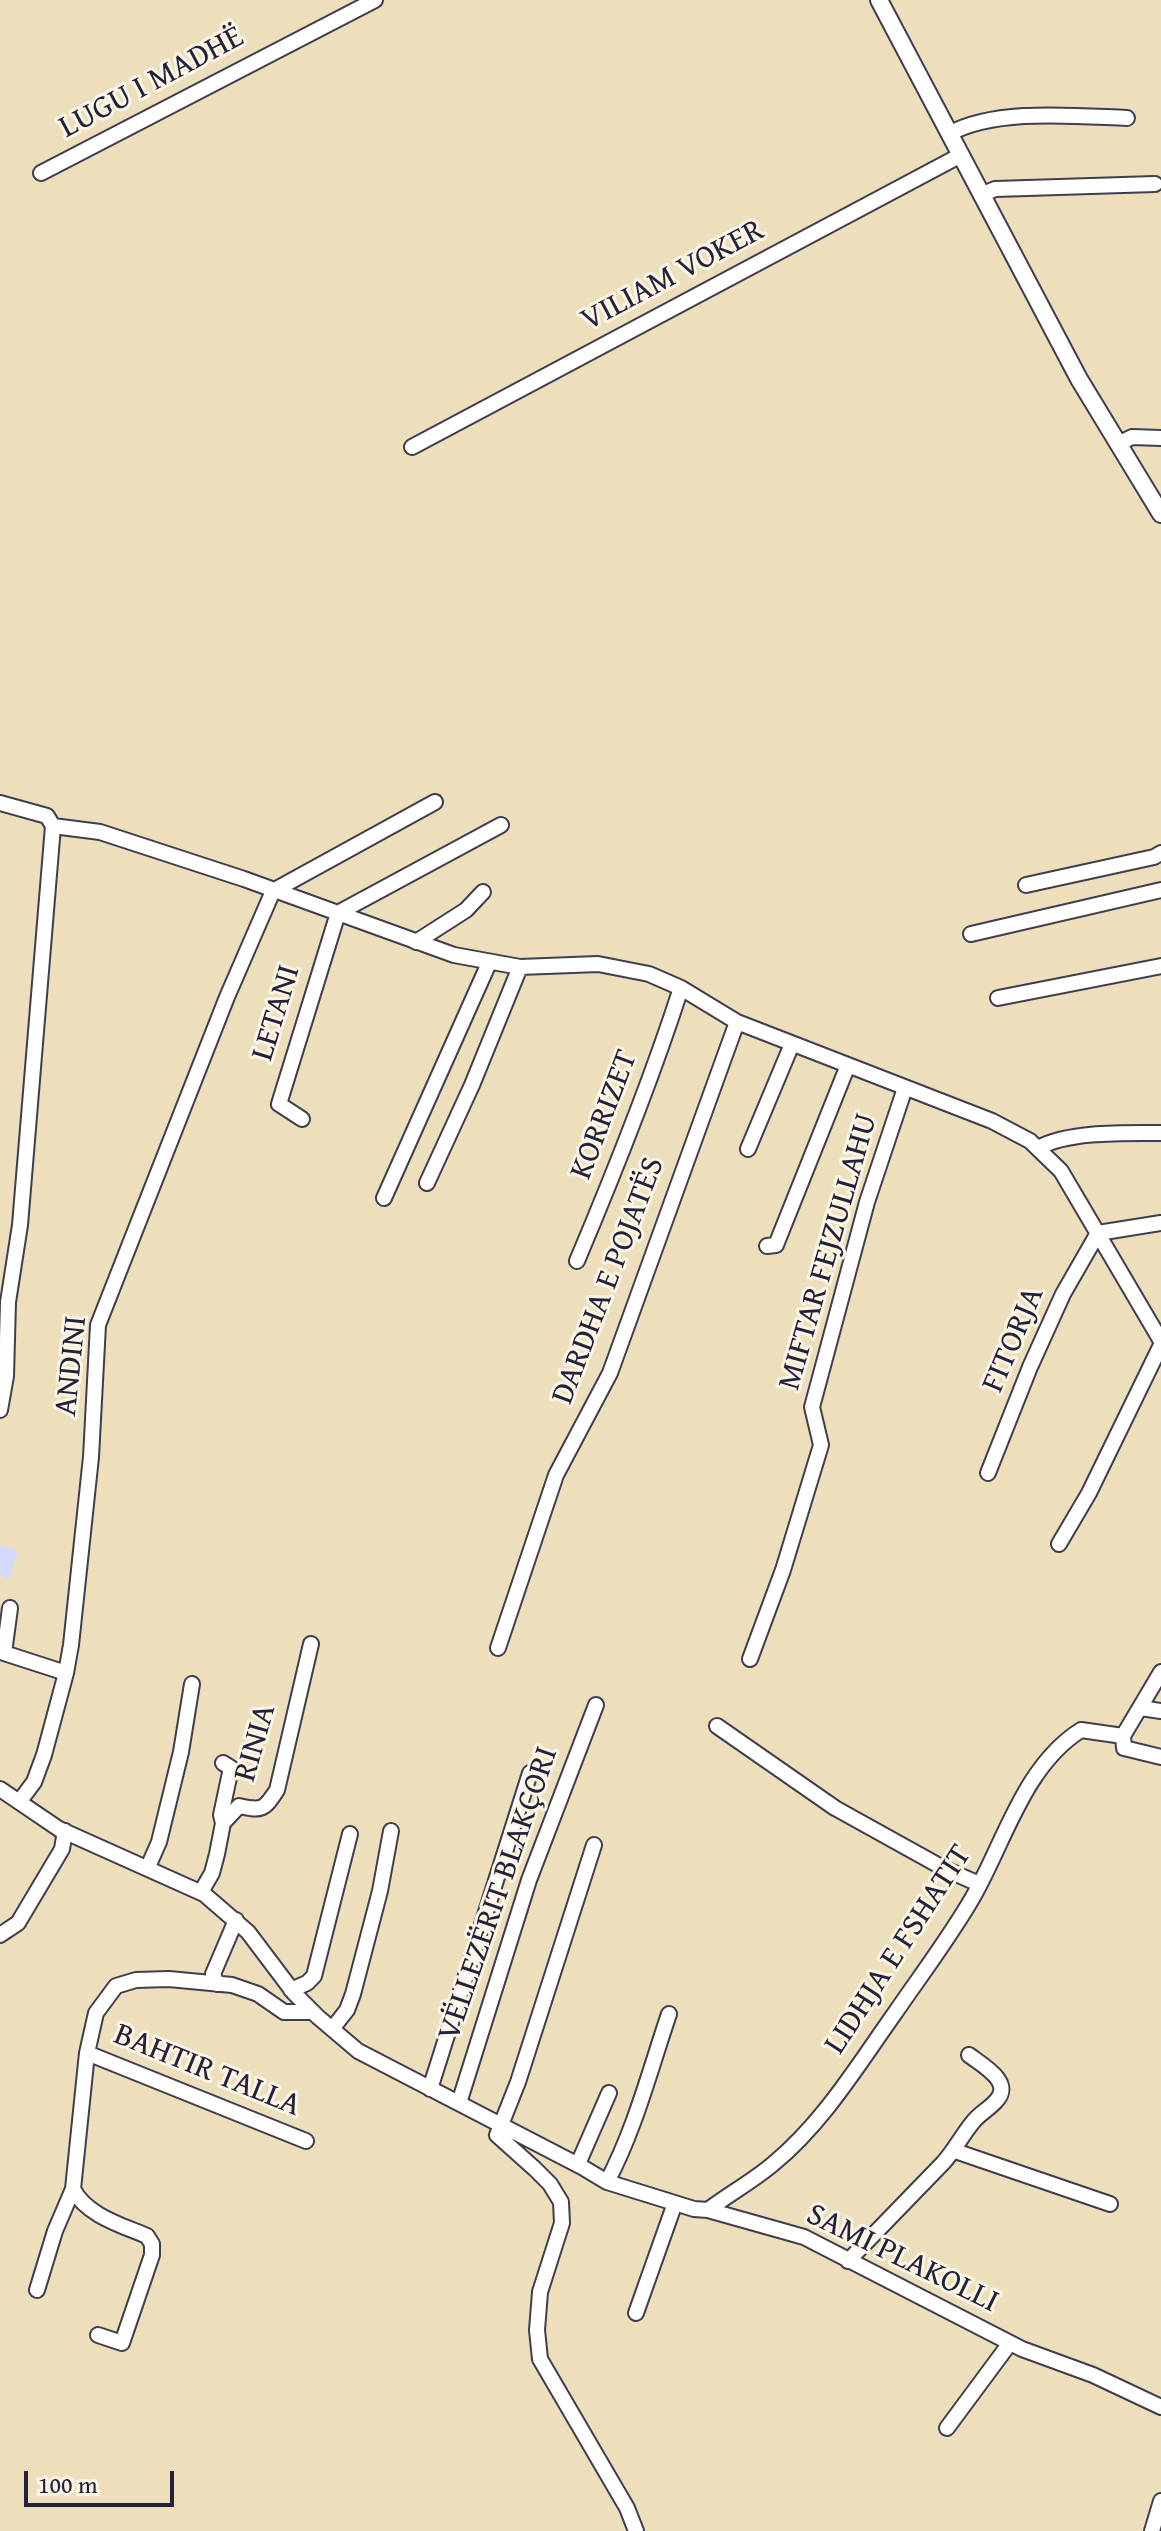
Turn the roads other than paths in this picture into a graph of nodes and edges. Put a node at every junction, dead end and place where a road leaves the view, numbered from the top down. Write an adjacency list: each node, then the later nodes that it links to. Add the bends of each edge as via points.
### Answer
1 (375, 0): 6 (street, LUGU I MADHË)
2 (879, 0): 4 (main road)
3 (1127, 118): 4 (street, via 975,122)
4 (949, 134): 5 (main road)
5 (961, 155): 8 (main road); 11 (street, VILIAM VOKER)
6 (41, 173)
7 (1155, 184): 8 (street, via 995,189)
8 (981, 195): 10 (main road)
9 (1161, 438): 10 (street, via 1132,437)
10 (1118, 444): 12 (main road)
11 (412, 447)
12 (1161, 514)
13 (435, 802): 20 (street)
14 (0, 803): 16 (street, via 47,816)
15 (501, 825): 22 (street)
16 (53, 826): 20 (street, via 100,832); 45 (street)
17 (1161, 853): 18 (street)
18 (1026, 885)
19 (1161, 890): 23 (street)
20 (273, 891): 22 (street); 53 (street, ANDINI, via 98,1325 85,1529)
21 (483, 892): 24 (street, via 466,910)
22 (338, 913): 24 (street); 34 (street, LETANI, via 279,1104)
23 (971, 934)
24 (416, 942): 25 (street)
25 (489, 963): 27 (street); 39 (street)
26 (1161, 966): 29 (street)
27 (520, 967): 28 (street, via 598,964 649,974); 38 (street)
28 (681, 988): 30 (street); 43 (street, KORRIZET, via 637,1115)
29 (998, 998)
30 (737, 1022): 31 (street); 50 (street, DARDHA E POJATËS, via 610,1373 556,1475)
31 (792, 1044): 32 (street); 37 (street)
32 (848, 1065): 33 (street); 42 (street, via 776,1245)
33 (905, 1088): 36 (street, via 992,1121); 51 (street, MIFTAR FEJZULLAHU, via 867,1202 812,1407 821,1445)
34 (302, 1119)
35 (1161, 1133): 36 (street, via 1108,1134)
36 (1038, 1148): 41 (street, via 1061,1171)
37 (748, 1149)
38 (427, 1183)
39 (384, 1198)
40 (1161, 1223): 41 (street)
41 (1098, 1233): 44 (street); 46 (street, FITORJA, via 1063,1294)
42 (767, 1246)
43 (577, 1261)
44 (1161, 1343): 47 (street)
45 (0, 1410)
46 (988, 1473)
47 (1059, 1544)
48 (10, 1608): 53 (street, via 4,1653)
49 (311, 1644): 65 (street, RINIA, via 277,1790 266,1806 239,1806)
50 (498, 1648)
51 (750, 1659)
52 (1161, 1672): 56 (street)
53 (66, 1673): 64 (street, ANDINI, via 44,1755)
54 (192, 1684): 70 (street, via 181,1752)
55 (596, 1705): 84 (street, VËLLEZËRIT BLAKÇORI, via 529,1880)
56 (1141, 1708): 57 (street); 59 (street)
57 (1161, 1711)
58 (717, 1726): 71 (street, via 835,1808)
59 (1123, 1736): 60 (street, LIDHJA E FSHATIT, via 1124,1748); 71 (street, LIDHJA E FSHATIT, via 1081,1730 1055,1752 1019,1799)
60 (1161, 1757)
61 (223, 1763): 65 (street, RINIA, via 231,1768)
62 (530, 1773): 82 (street)
63 (0, 1789): 64 (street, SAMI PLAKOLLI)
64 (19, 1802): 66 (street, SAMI PLAKOLLI)
65 (223, 1823): 72 (street, RINIA, via 212,1873)
66 (65, 1831): 70 (street, SAMI PLAKOLLI); 74 (street, via 62,1849 18,1923)
67 (391, 1831): 79 (street, via 355,1986 347,2010)
68 (350, 1834): 76 (street, via 314,1976)
69 (594, 1845): 85 (street)
70 (148, 1867): 72 (street, SAMI PLAKOLLI)
71 (979, 1884): 93 (street, LIDHJA E FSHATIT, via 850,2079 774,2163)
72 (201, 1892): 73 (street, SAMI PLAKOLLI)
73 (236, 1920): 75 (street, via 213,1974); 76 (street, SAMI PLAKOLLI)
74 (0, 1935)
75 (217, 1984): 77 (street, via 247,1989 284,2012); 80 (street, via 169,1979 116,1986 96,2013)
76 (291, 1990): 77 (street, SAMI PLAKOLLI)
77 (313, 2012): 79 (street, SAMI PLAKOLLI)
78 (669, 2014): 89 (street, via 637,2113)
79 (332, 2029): 82 (street, SAMI PLAKOLLI, via 358,2051)
80 (87, 2053): 86 (street, BAHTIR TALLA); 90 (street)
81 (969, 2055): 87 (street, via 997,2076 1001,2090)
82 (430, 2089): 84 (street, SAMI PLAKOLLI)
83 (609, 2093): 88 (street)
84 (459, 2103): 85 (street, SAMI PLAKOLLI)
85 (501, 2125): 88 (street, SAMI PLAKOLLI); 102 (street, via 497,2135 550,2184 561,2202 562,2223 540,2292 540,2359)
86 (306, 2141)
87 (955, 2151): 92 (street); 94 (street)
88 (578, 2164): 89 (street, SAMI PLAKOLLI)
89 (607, 2182): 91 (street, SAMI PLAKOLLI)
90 (73, 2189): 95 (street); 97 (street, via 89,2209 147,2236 152,2244 122,2343)
91 (675, 2203): 93 (street, SAMI PLAKOLLI); 96 (street)
92 (1110, 2204)
93 (708, 2210): 94 (street, SAMI PLAKOLLI, via 804,2237)
94 (848, 2261): 98 (street, SAMI PLAKOLLI)
95 (37, 2290)
96 (636, 2313)
97 (98, 2335)
98 (1010, 2343): 99 (street, SAMI PLAKOLLI); 100 (street, SAMI PLAKOLLI)
99 (1161, 2407)
100 (947, 2428)
101 (1161, 2501): 103 (street)
102 (636, 2531)
103 (1152, 2531)

